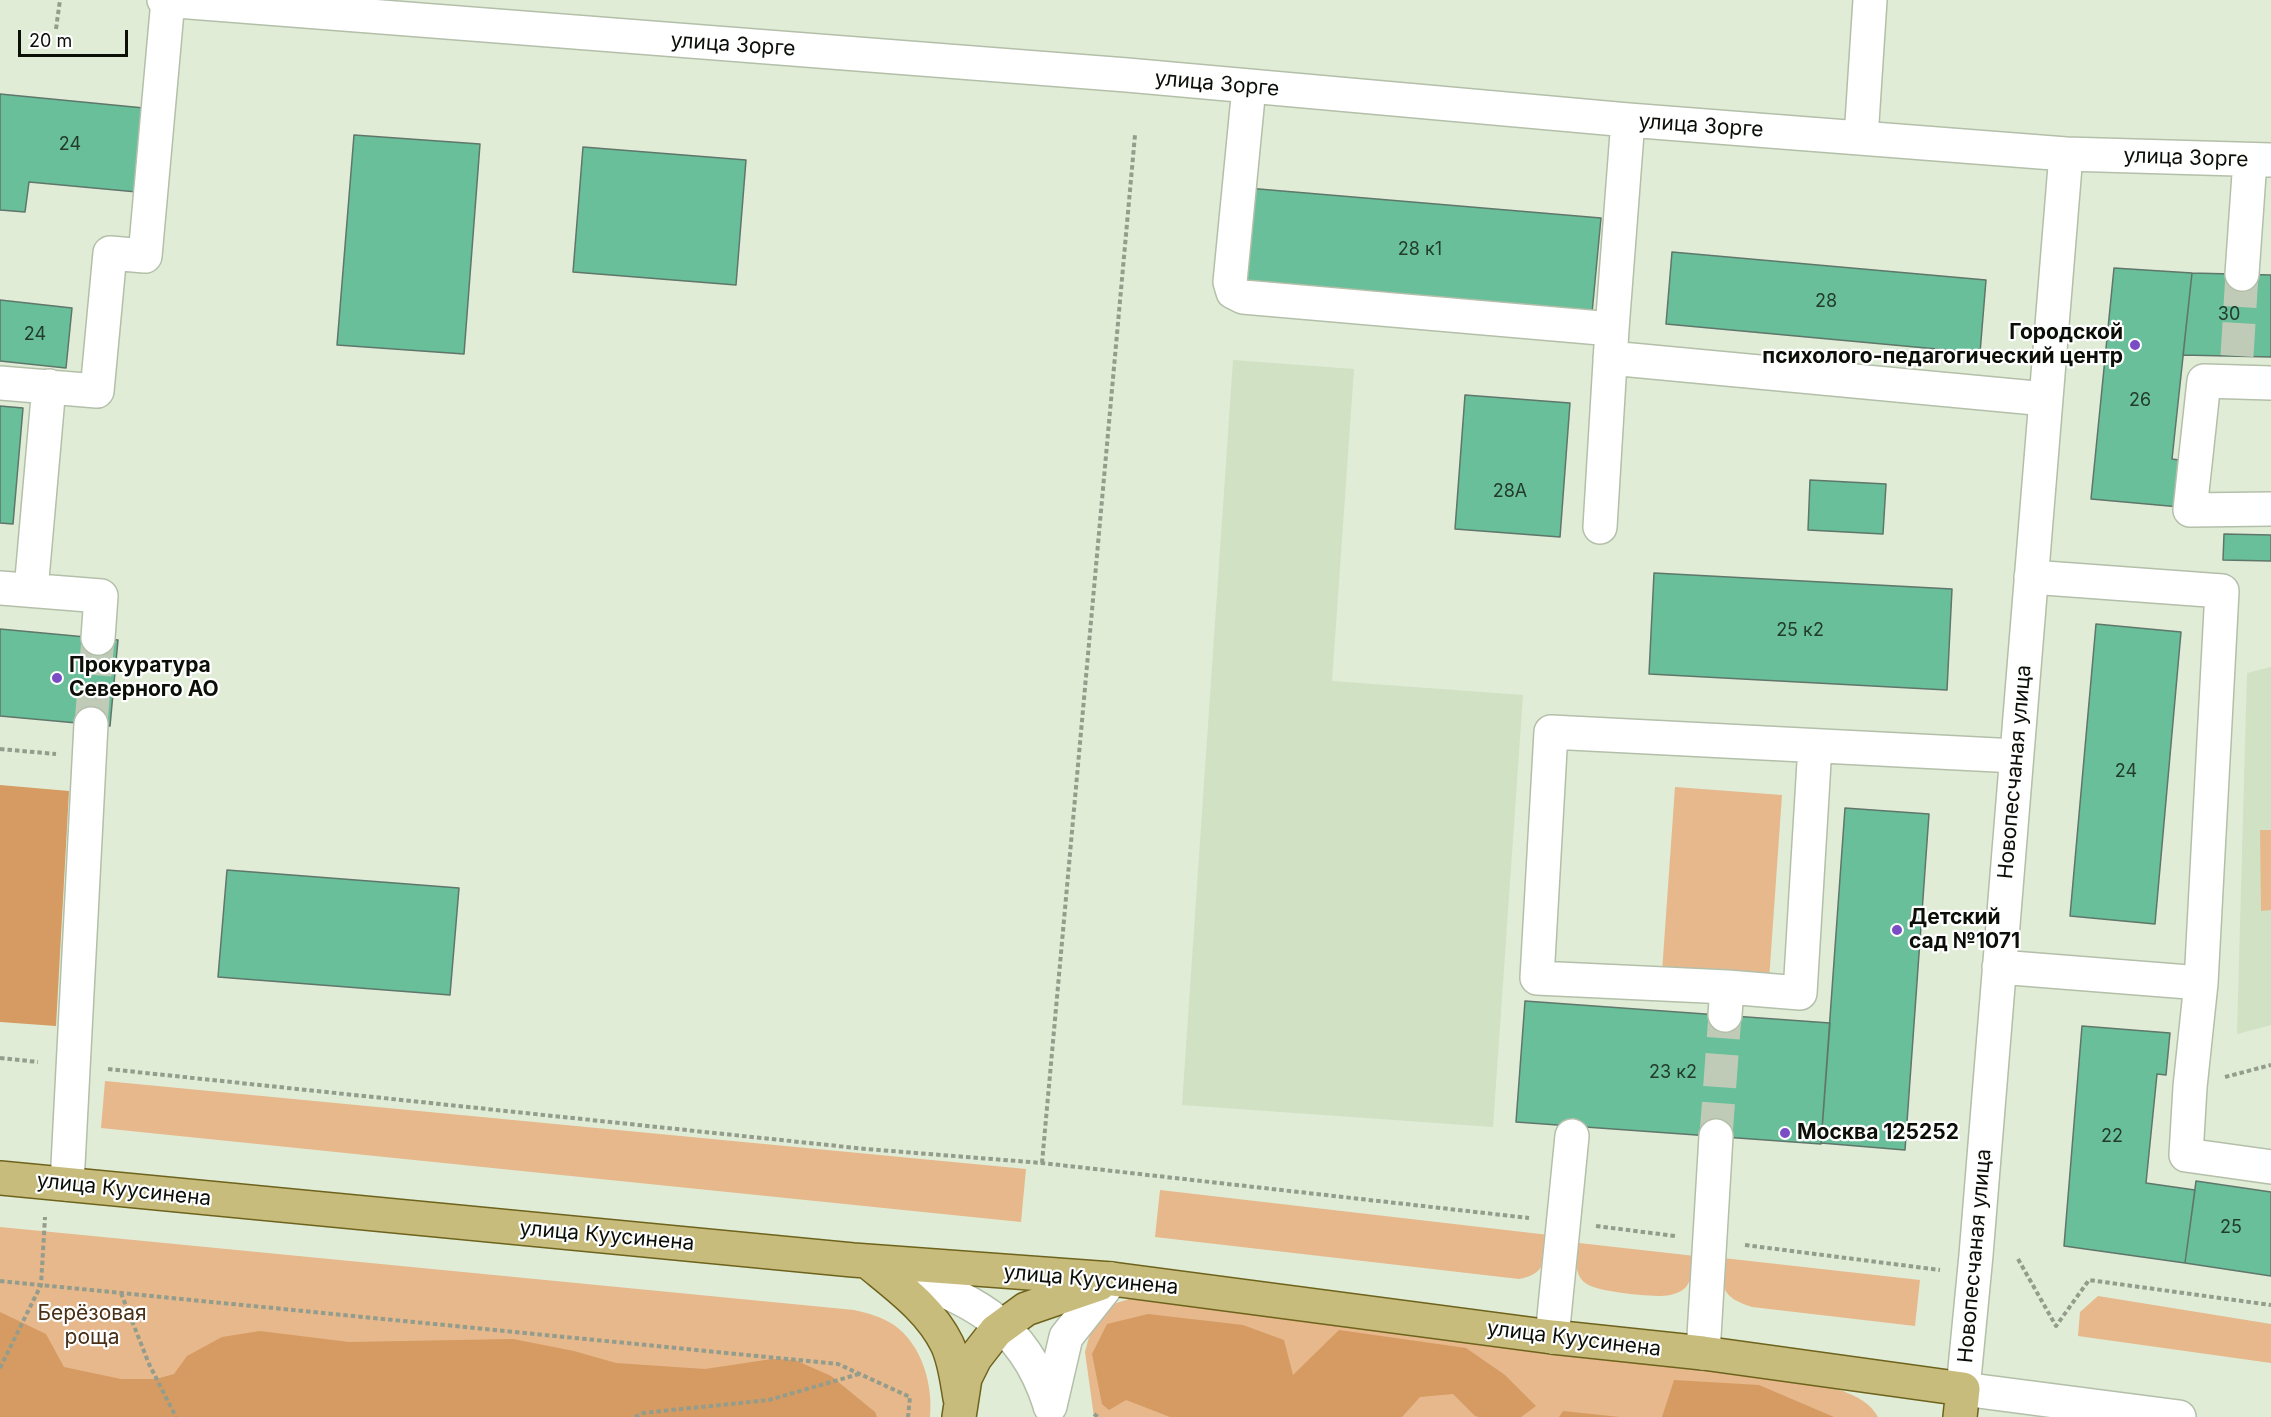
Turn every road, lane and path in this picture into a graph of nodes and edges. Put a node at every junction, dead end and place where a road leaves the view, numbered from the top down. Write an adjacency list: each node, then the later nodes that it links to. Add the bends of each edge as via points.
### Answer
1 (60, 0): 5 (path)
2 (164, 0): 3 (street, улица Зорге)
3 (168, 0): 6 (street, улица Зорге); 16 (street, via 145,256 110,253 97,391)
4 (1870, 0): 9 (street)
5 (56, 29)
6 (1249, 87): 7 (street, улица Зорге); 13 (street, via 1230,282 1233,291 1243,297)
7 (1628, 120): 9 (street, улица Зорге); 13 (street)
8 (1135, 135): 36 (path)
9 (1861, 138): 10 (street, улица Зорге)
10 (2066, 154): 11 (street, улица Зорге); 17 (street, Новопесчаная улица)
11 (2260, 160): 12 (street)
12 (2242, 274)
13 (1611, 344): 17 (street); 19 (street)
14 (0, 383): 16 (street)
15 (2271, 383): 18 (street, via 2237,369 2204,381 2190,510)
16 (49, 387): 21 (street)
17 (2046, 399): 20 (street, Новопесчаная улица)
18 (2271, 509)
19 (1600, 527)
20 (2031, 578): 27 (street, Новопесчаная улица); 29 (street, via 2222,591)
21 (16, 589): 22 (street, via 101,596)
22 (98, 638)
23 (91, 724): 26 (street)
24 (1815, 746): 24 (street, via 1551,732 1537,978 1726,1001 1800,993); 27 (street)
25 (0, 749): 26 (path)
26 (89, 756): 31 (street)
27 (2016, 756): 28 (street, Новопесчаная улица)
28 (1999, 967): 29 (street); 53 (street, Новопесчаная улица)
29 (2201, 982): 33 (street)
30 (0, 1058): 31 (path)
31 (72, 1065): 36 (path, via 866,1149); 39 (street)
32 (2271, 1065): 33 (path)
33 (2190, 1087): 37 (street, via 2186,1155)
34 (1572, 1136): 40 (street)
35 (1716, 1136): 41 (street)
36 (1042, 1163): 40 (path)
37 (2271, 1167)
38 (0, 1178): 39 (main road, улица Куусинена)
39 (67, 1184): 43 (main road, улица Куусинена)
40 (1563, 1222): 41 (path); 50 (street)
41 (1710, 1240): 44 (path); 51 (street)
42 (2018, 1259): 48 (path, via 2056,1326 2088,1280)
43 (867, 1261): 45 (main road, улица Куусинена); 49 (street, via 947,1291); 54 (main road, via 933,1321 948,1346)
44 (1944, 1270)
45 (1112, 1279): 49 (main road, via 1026,1309); 50 (main road, улица Куусинена); 55 (street, via 1066,1337)
46 (0, 1281): 47 (path)
47 (121, 1293): 52 (path, via 838,1364); 56 (path, via 149,1364)
48 (2271, 1305)
49 (1003, 1327): 54 (main road, via 975,1358 965,1378); 55 (street, via 1026,1352 1042,1380)
50 (1552, 1337): 51 (main road, улица Куусинена)
51 (1703, 1353): 53 (main road, улица Куусинена)
52 (860, 1374): 57 (path, via 769,1400); 58 (path, via 910,1397)
53 (1962, 1403): 59 (street, улица Куусинена)
54 (960, 1408)
55 (1049, 1411)
56 (176, 1417)
57 (635, 1417)
58 (908, 1417)
59 (2179, 1417)

